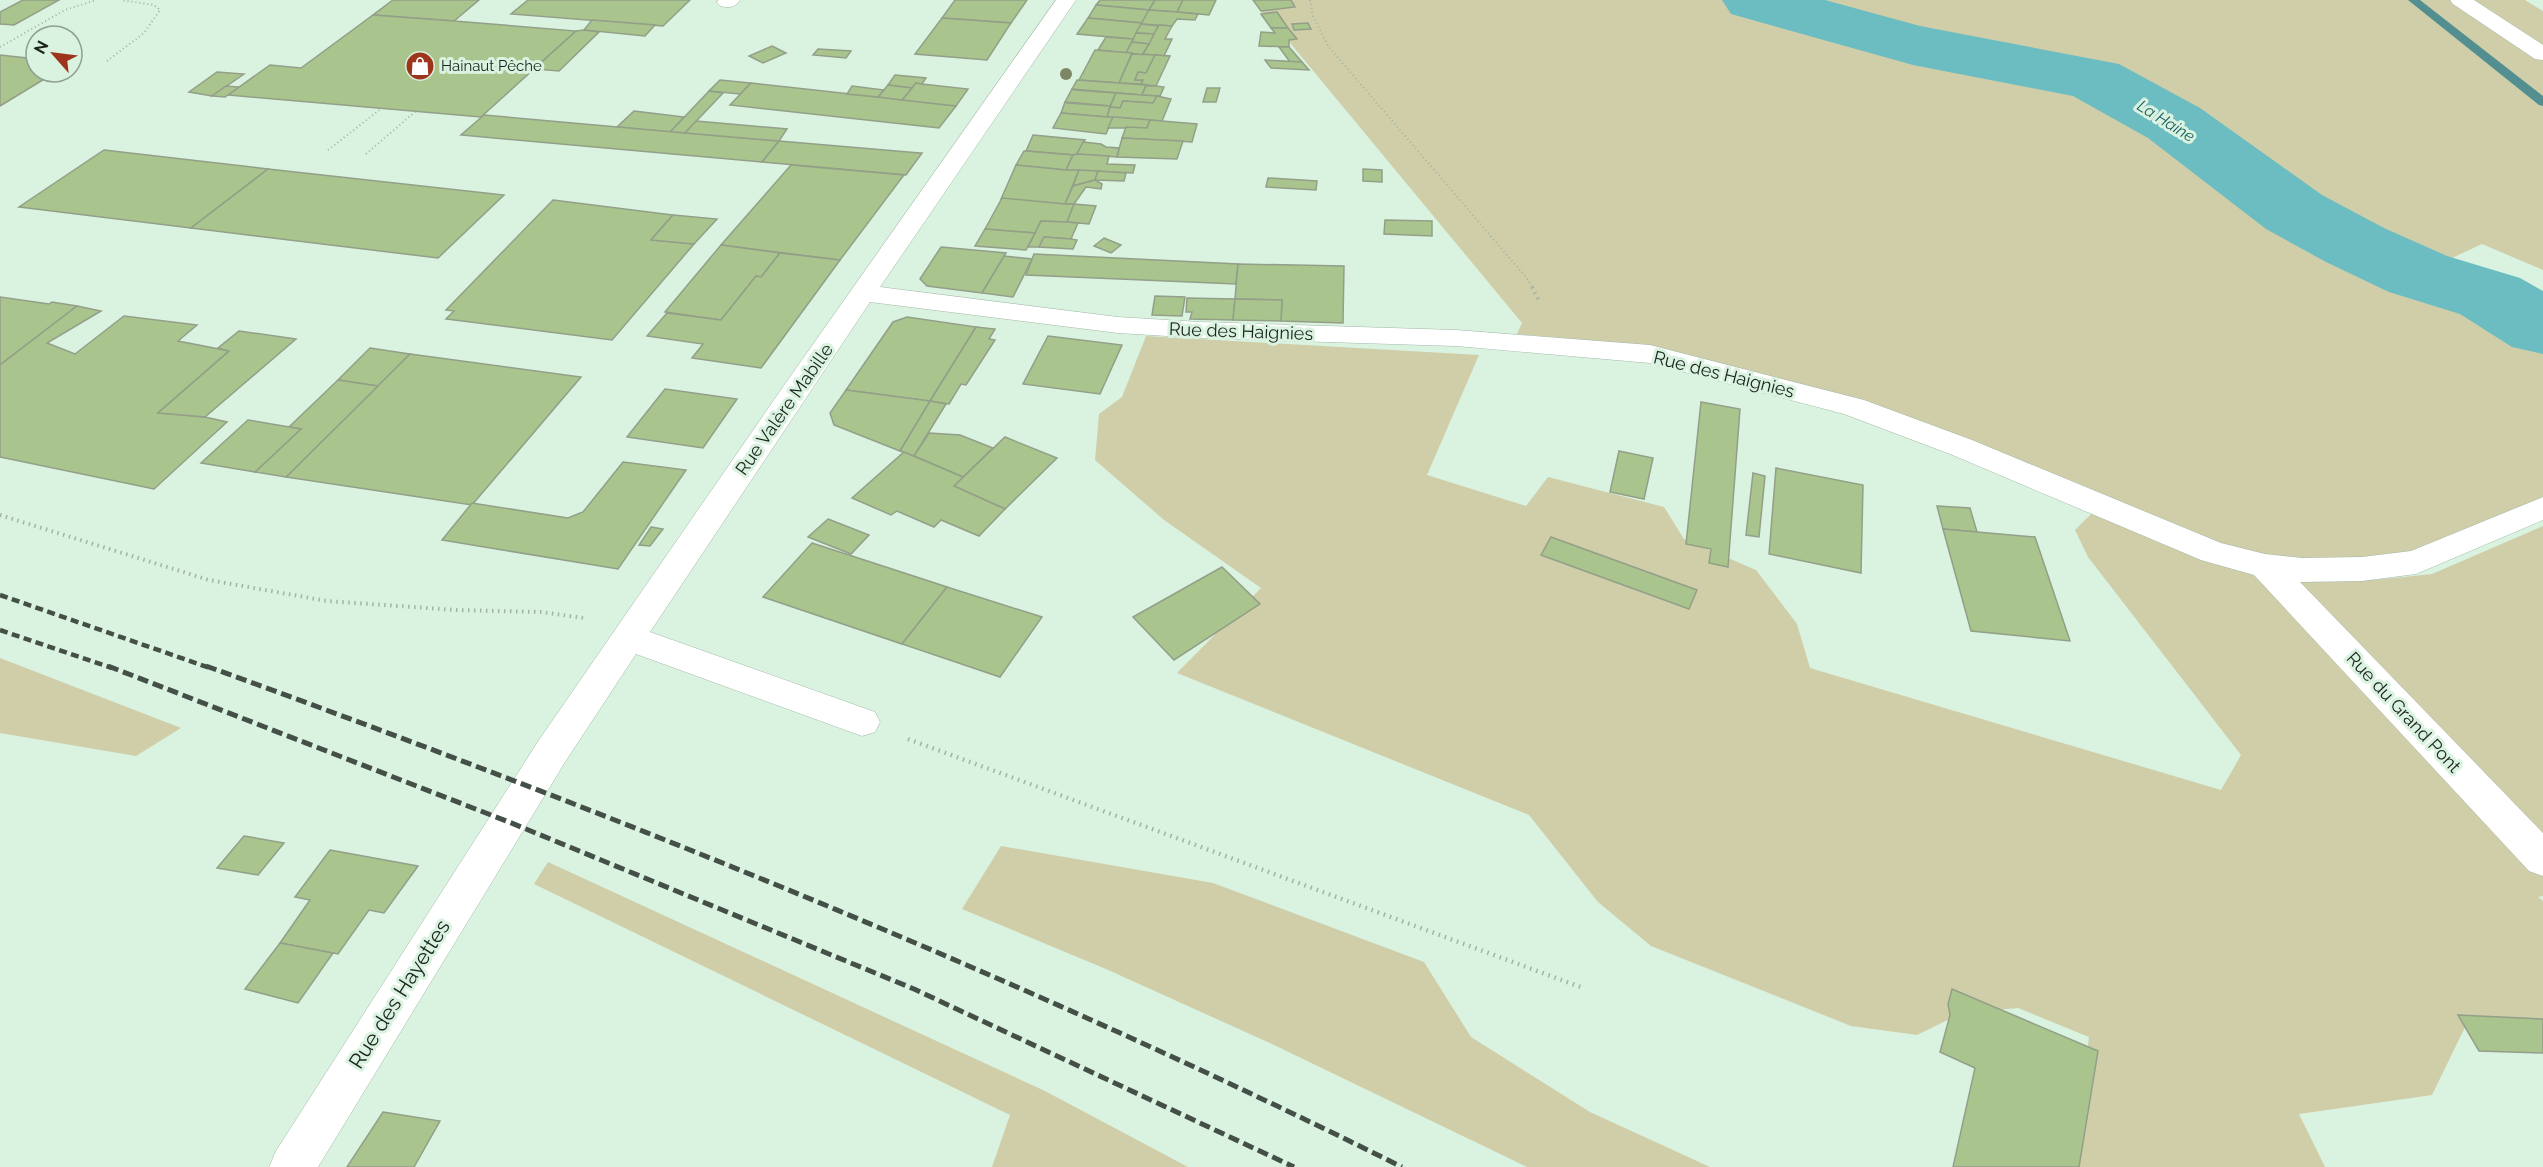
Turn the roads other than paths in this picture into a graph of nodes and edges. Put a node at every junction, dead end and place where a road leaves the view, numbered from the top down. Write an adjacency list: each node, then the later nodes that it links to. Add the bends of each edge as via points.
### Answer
1 (1065, 0): 4 (street, Rue Valère Mabille)
2 (2460, 0): 3 (street)
3 (2543, 54)
4 (865, 293): 6 (street, Rue des Haignies, via 1118,325 1456,338 1650,354 1854,407 1961,447 2212,552); 7 (street, Rue Valère Mabille)
5 (2543, 508): 6 (street, Rue des Haignies, via 2416,562 2362,569)
6 (2265, 566): 10 (street, Rue du Grand Pont)
7 (632, 632): 8 (street); 9 (street, Rue Valère Mabille)
8 (862, 722)
9 (508, 822): 11 (street, Rue des Hayettes)
10 (2543, 860)
11 (292, 1167)

